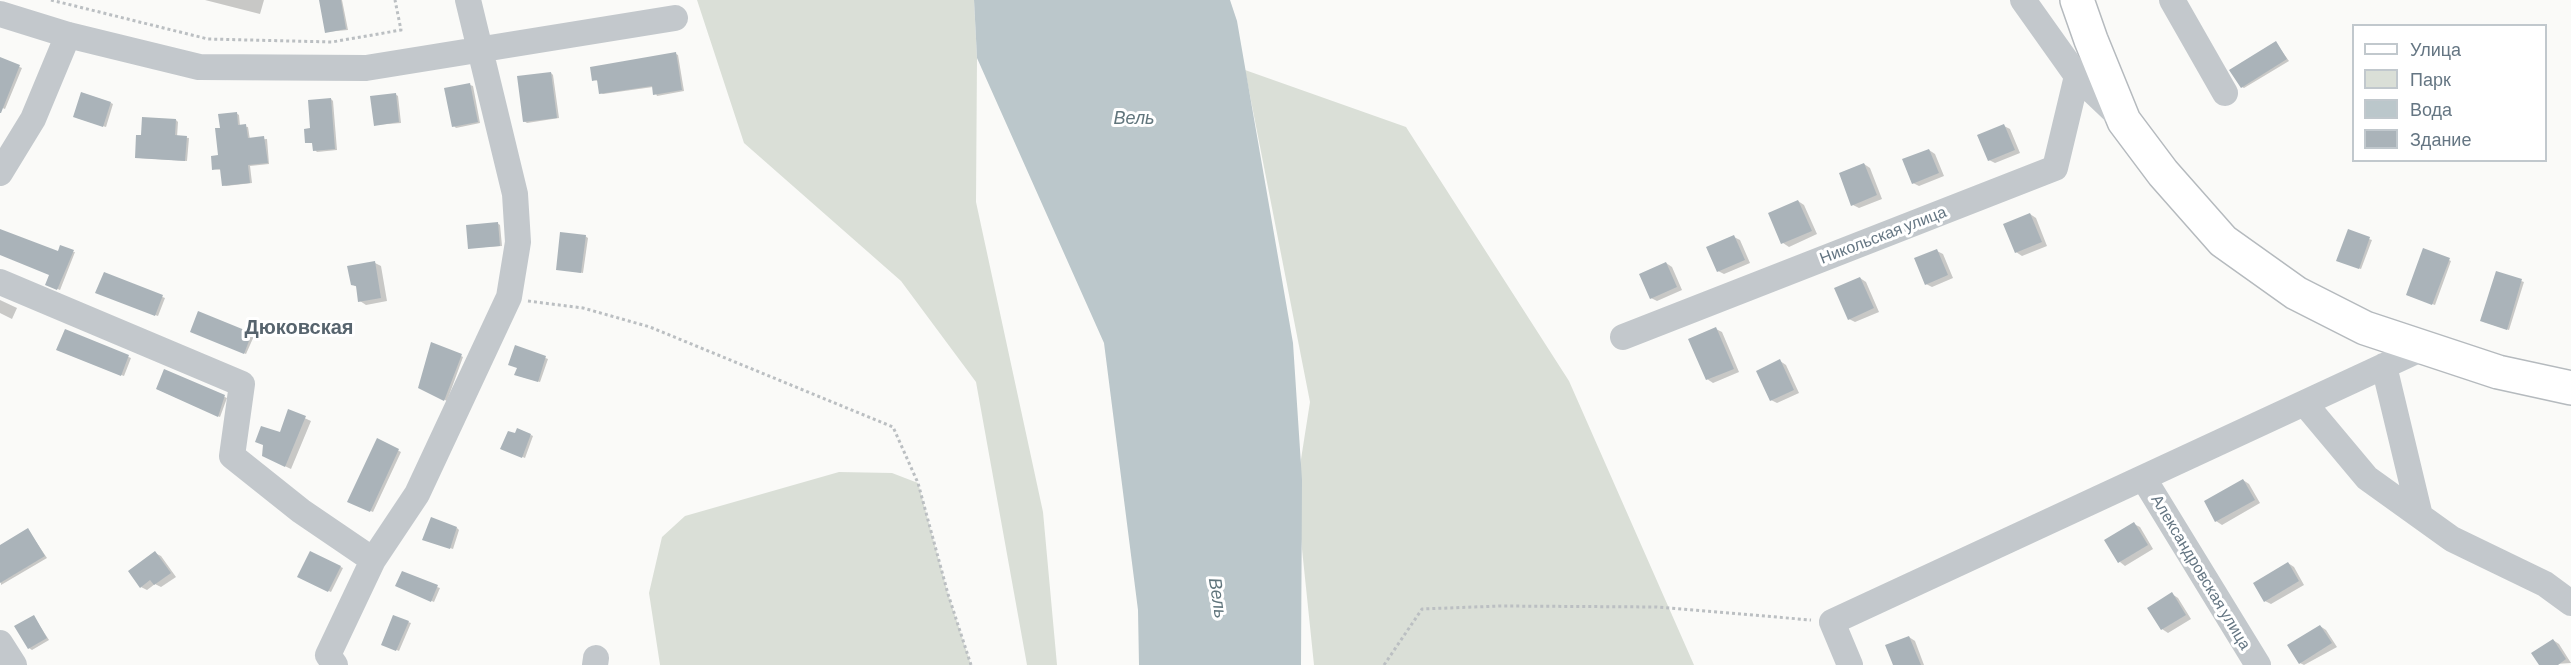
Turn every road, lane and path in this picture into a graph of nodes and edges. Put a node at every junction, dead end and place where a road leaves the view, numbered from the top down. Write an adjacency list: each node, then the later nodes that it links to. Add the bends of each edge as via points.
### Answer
1 (51, 0): 2 (path, via 208,39 332,42 401,30)
2 (395, 0)
3 (468, 0): 10 (street)
4 (2023, 0): 11 (street)
5 (2077, 0): 13 (main road)
6 (2172, 0): 12 (street)
7 (0, 14): 9 (street)
8 (675, 18): 10 (street)
9 (68, 35): 10 (street, via 199,67 366,68); 14 (street, via 33,119)
10 (481, 48): 16 (street, via 514,195 518,242)
11 (2077, 76): 13 (street); 17 (street, Никольская улица, via 2055,168)
12 (2225, 93)
13 (2124, 121): 18 (main road, via 2163,173 2223,241 2296,293 2365,328)
14 (0, 173)
15 (0, 282): 24 (street, via 242,384 232,456 301,511)
16 (508, 297): 24 (street, via 417,494); 30 (path, via 583,308 650,327 893,427 918,483)
17 (1623, 337)
18 (2425, 347): 19 (street); 20 (main road, via 2498,372)
19 (2384, 366): 21 (street); 23 (street)
20 (2571, 388)
21 (2305, 404): 22 (street); 23 (street, via 2367,477)
22 (2144, 479): 26 (street); 33 (street, Александровская улица)
23 (2420, 516): 25 (street, via 2452,539 2546,584)
24 (373, 560): 29 (street, via 327,655)
25 (2571, 603)
26 (1832, 622): 31 (path, via 1657,607 1422,609); 32 (street)
27 (0, 643): 28 (street)
28 (14, 665)
29 (335, 665)
30 (971, 665)
31 (1384, 665)
32 (1850, 665)
33 (2258, 665)

